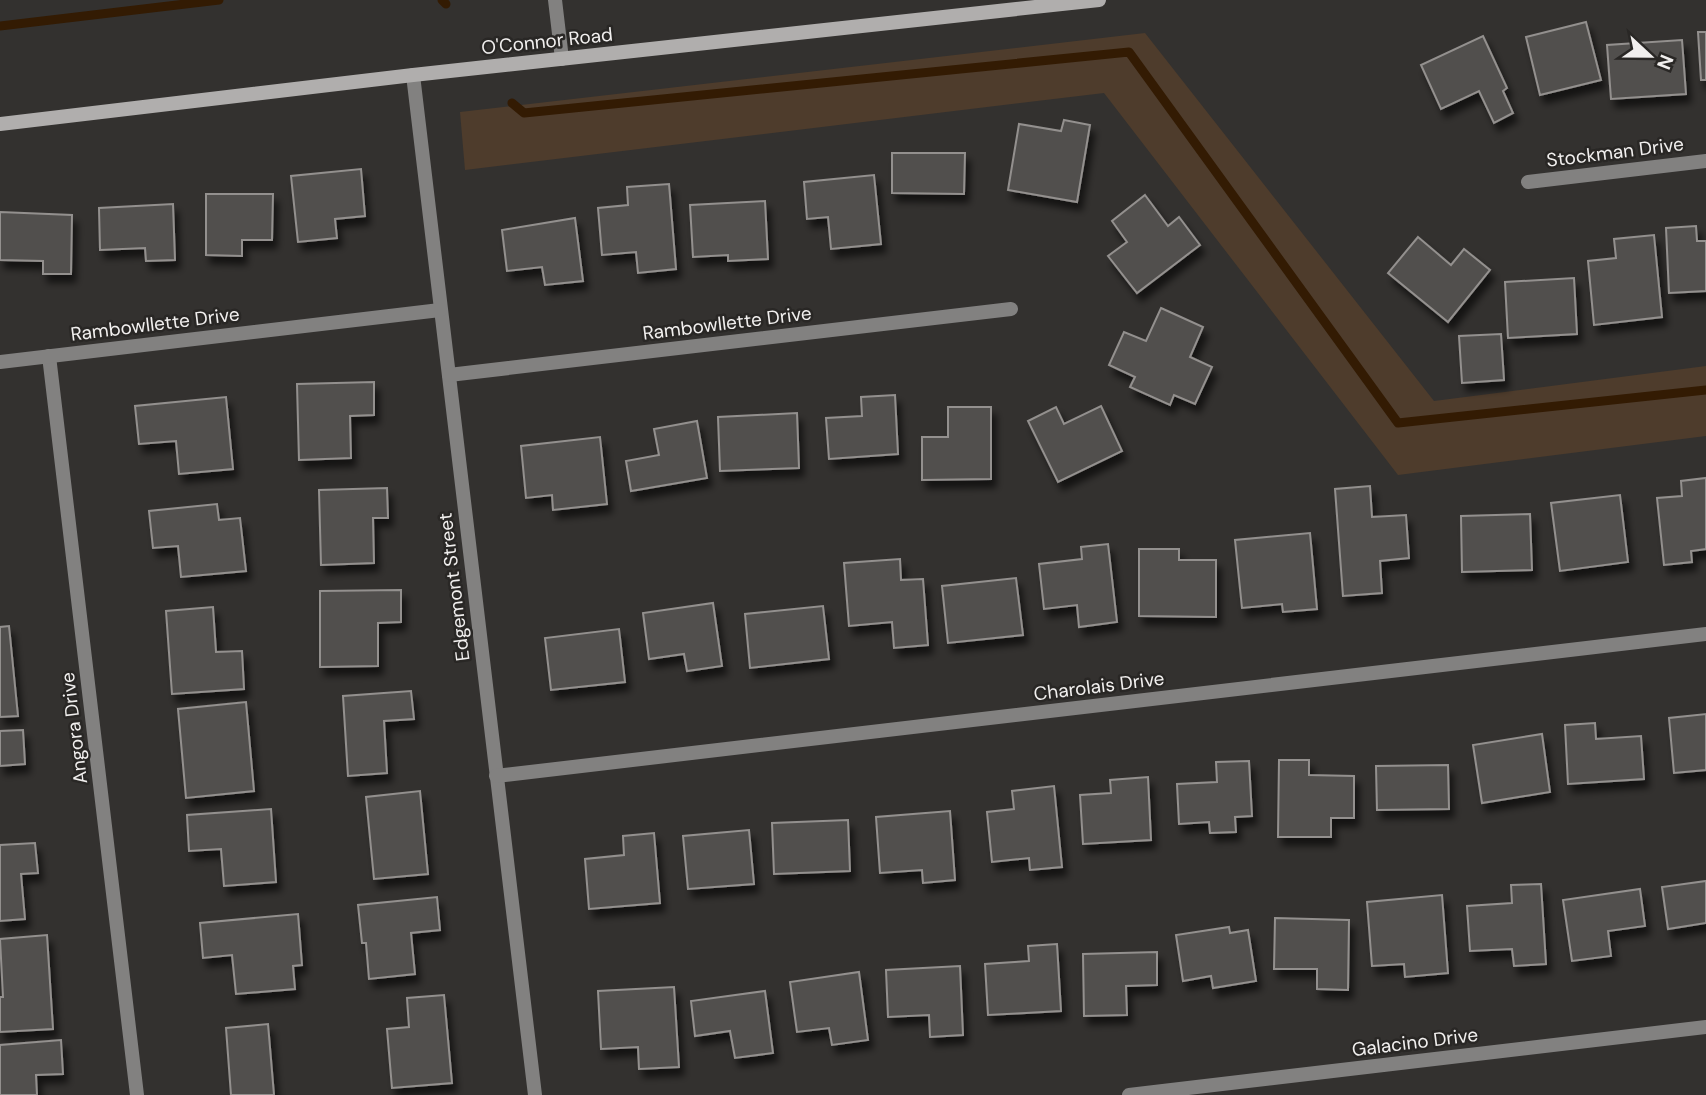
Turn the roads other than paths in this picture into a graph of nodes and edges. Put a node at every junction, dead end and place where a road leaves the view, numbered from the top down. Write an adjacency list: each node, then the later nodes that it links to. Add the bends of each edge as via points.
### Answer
1 (555, 0): 3 (street)
2 (1099, 0): 3 (main road, O'Connor Road)
3 (562, 59): 4 (main road, O'Connor Road)
4 (413, 75): 5 (main road, O'Connor Road); 9 (street, Edgemont Street)
5 (0, 124)
6 (1706, 160): 7 (street, Stockman Drive)
7 (1528, 181)
8 (1011, 309): 12 (street, Rambowllette Drive)
9 (440, 310): 10 (street, Rambowllette Drive); 12 (street, Edgemont Street)
10 (49, 356): 11 (street, Rambowllette Drive); 16 (street, Angora Drive)
11 (0, 362)
12 (449, 375): 14 (street, Edgemont Street)
13 (1706, 634): 14 (street, Charolais Drive)
14 (496, 776): 17 (street, Edgemont Street)
15 (1706, 1027): 18 (street, Galacino Drive)
16 (137, 1095)
17 (535, 1095)
18 (1129, 1095)

